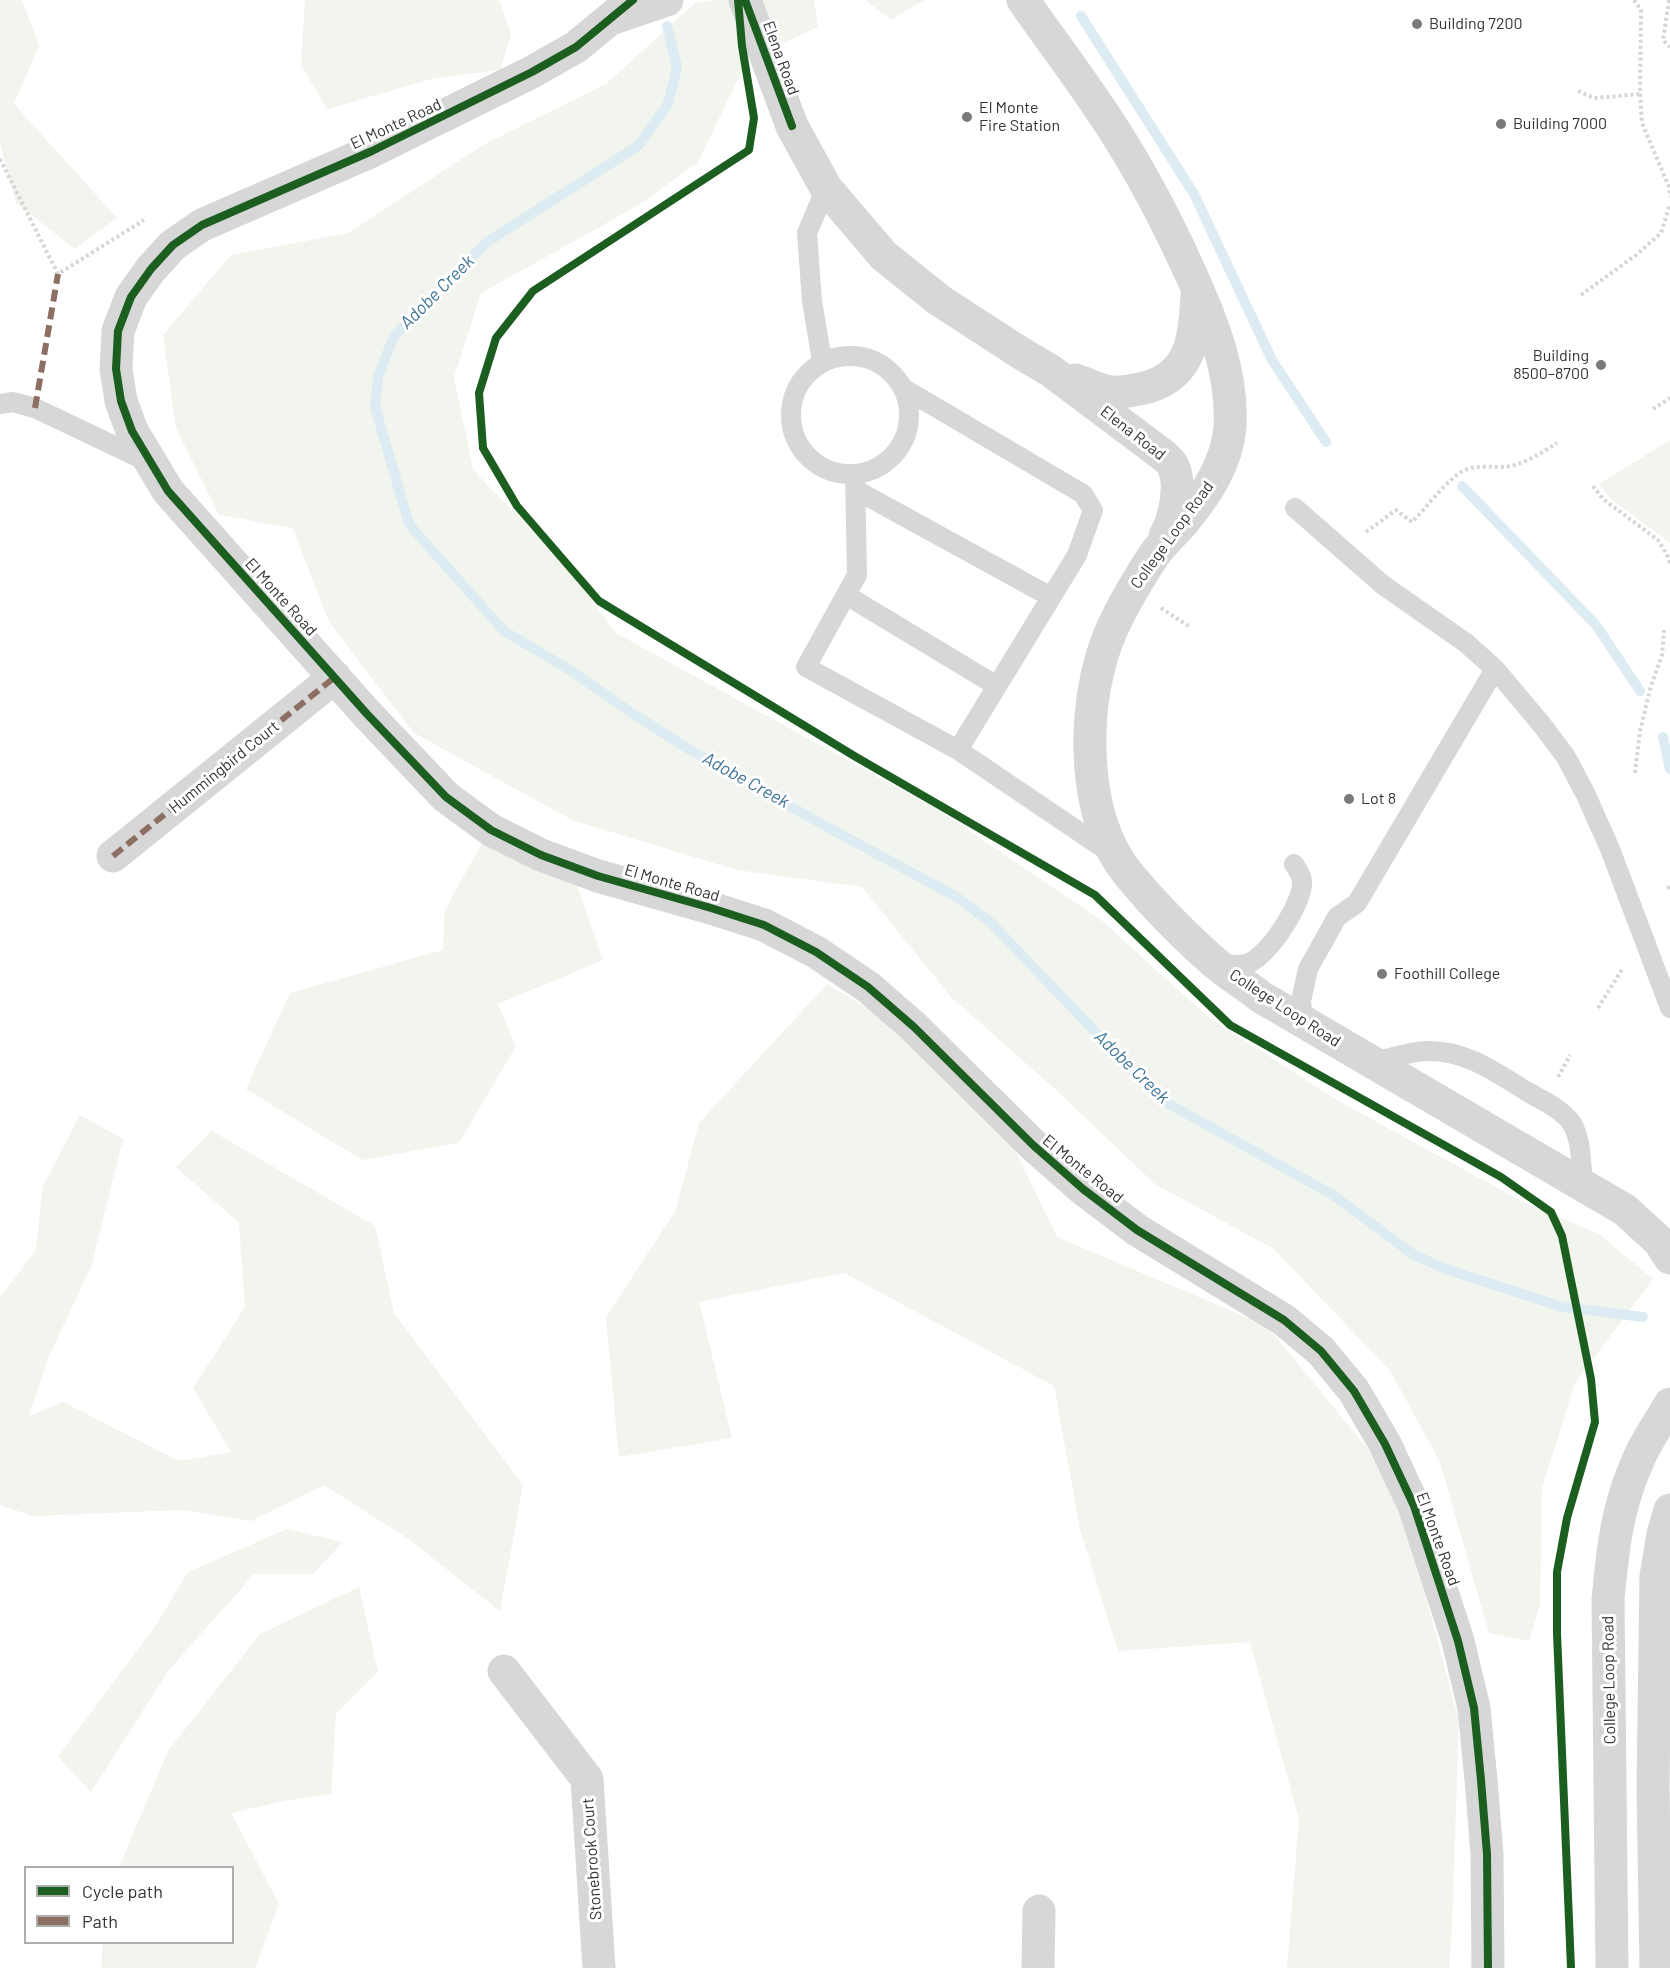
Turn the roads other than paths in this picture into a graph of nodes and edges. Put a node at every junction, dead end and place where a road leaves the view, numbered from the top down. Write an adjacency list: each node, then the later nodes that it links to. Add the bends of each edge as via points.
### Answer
1 (667, 0): 4 (street)
2 (745, 0): 5 (street, Elena Road, via 792,126)
3 (1023, 0): 6 (street, College Loop Road, via 1118,136 1148,186)
4 (622, 9): 11 (street, El Monte Road, via 576,47 532,72 372,151 202,225 173,245 131,297 118,331 116,369 121,400)
5 (826, 188): 7 (lane, via 807,233); 8 (street, Elena Road, via 884,256 939,300)
6 (1197, 289): 8 (street, Elena Road, via 1191,346 1179,370 1160,383 1136,391 1110,392); 14 (street, College Loop Road, via 1224,360 1230,393 1230,431 1221,466 1204,495)
7 (822, 361): 9 (lane, via 859,356 892,372); 12 (lane, via 806,374 795,391 790,411 792,431 801,450 816,464)
8 (1051, 371): 14 (street, Elena Road, via 1154,446 1172,465 1176,503 1171,526)
9 (903, 388): 12 (lane, via 908,424 902,442 891,457); 16 (lane, via 1083,494 1093,510 1077,555)
10 (0, 404): 11 (lane, via 13,402 35,408)
11 (149, 462): 18 (street, El Monte Road, via 168,491)
12 (855, 482): 15 (lane, via 857,575); 16 (lane)
13 (1294, 508): 17 (lane, via 1383,585 1466,643)
14 (1159, 548): 22 (street, College Loop Road, via 1131,590 1108,638 1095,689 1089,746 1094,790 1102,826)
15 (846, 595): 19 (lane); 20 (lane, via 807,667)
16 (1051, 597): 19 (lane)
17 (1495, 669): 25 (lane, via 1566,757 1586,795); 26 (lane, via 1357,903 1337,916 1308,969 1301,1001)
18 (335, 677): 21 (street, Hummingbird Court); 38 (street, El Monte Road, via 446,797 491,830 541,855 598,876 764,925 816,952 868,987 1083,1189 1137,1230 1284,1320 1321,1352 1354,1391 1385,1444 1414,1506 1458,1641 1474,1708 1481,1780 1487,1854)
19 (997, 686): 20 (lane)
20 (958, 750): 22 (lane)
21 (113, 856)
22 (1117, 858): 24 (street, College Loop Road, via 1163,913)
23 (1294, 864): 24 (lane, via 1303,880 1300,895 1278,936 1264,953 1248,963)
24 (1215, 963): 26 (street, College Loop Road)
25 (1670, 1008)
26 (1303, 1023): 27 (street, College Loop Road)
27 (1372, 1062): 28 (street, College Loop Road); 28 (lane, via 1424,1051 1450,1052 1473,1059 1558,1110 1571,1122 1580,1149)
28 (1583, 1185): 29 (street, College Loop Road, via 1625,1210)
29 (1666, 1248)
30 (1670, 1404): 39 (street, College Loop Road, via 1641,1455 1623,1500 1613,1545 1608,1600)
31 (1670, 1510): 33 (street, via 1656,1576)
32 (504, 1671): 36 (street, Stonebrook Court, via 587,1779)
33 (1662, 1796): 40 (street)
34 (1039, 1911): 37 (street)
35 (1670, 1932): 40 (lane)
36 (599, 1968)
37 (1038, 1968)
38 (1488, 1968)
39 (1612, 1968)
40 (1657, 1968)

